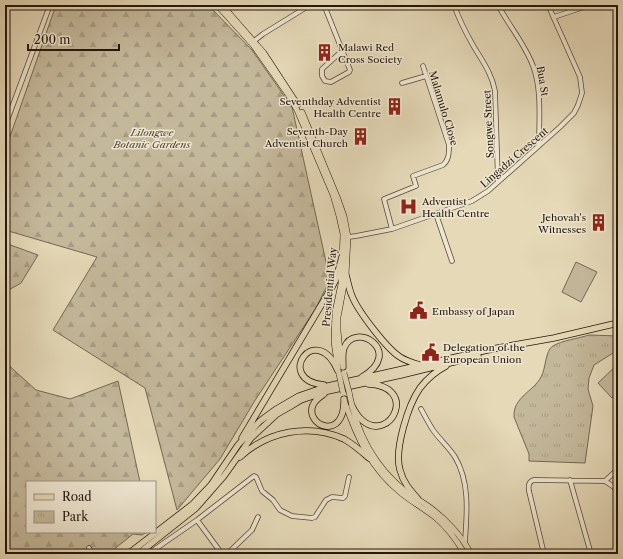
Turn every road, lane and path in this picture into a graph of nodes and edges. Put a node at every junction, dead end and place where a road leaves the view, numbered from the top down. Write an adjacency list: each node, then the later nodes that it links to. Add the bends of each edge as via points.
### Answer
1 (50, 5): 16 (street)
2 (217, 5): 22 (main road, Presidential Way, via 253,44 297,110 333,195 343,234)
3 (222, 5): 11 (main road, Presidential Way)
4 (310, 5): 11 (street)
5 (324, 5): 12 (street)
6 (454, 5): 18 (street, Songwe Street, via 458,18 494,84)
7 (498, 5): 17 (street, Bua St, via 534,67 538,87)
8 (548, 5): 10 (street, Lingadzi Crescent)
9 (590, 5): 10 (street)
10 (554, 18): 17 (street, Lingadzi Crescent, via 580,77 582,93 574,113)
11 (254, 41): 21 (main road, Presidential Way, via 302,112 338,199)
12 (342, 51): 12 (street, via 350,72 331,82 325,81 322,70)
13 (423, 66): 14 (street, Malamulo Close)
14 (426, 76): 15 (street); 20 (street, Malamulo Close, via 449,145 449,154 443,165 414,176 416,186 384,199)
15 (402, 83)
16 (5, 126)
17 (539, 145): 18 (street, Lingadzi Crescent)
18 (498, 181): 19 (street, Lingadzi Crescent, via 472,201)
19 (436, 214): 20 (street, Lingadzi Crescent); 23 (street)
20 (392, 229): 21 (street, Lingadzi Crescent)
21 (348, 237): 24 (main road, Presidential Way)
22 (342, 257): 29 (main road, Presidential Way, via 334,342); 36 (highway, via 332,287)
23 (452, 261)
24 (346, 275): 28 (highway, via 358,308 382,340 400,357); 29 (main road, Presidential Way, via 338,317)
25 (618, 323): 26 (highway)
26 (531, 343): 27 (highway); 28 (highway, via 492,349)
27 (455, 361): 30 (highway); 44 (highway, via 442,368 420,388 413,400 398,447 403,480)
28 (420, 366): 30 (highway)
29 (341, 371): 31 (highway, via 344,349 349,341 363,337 373,342 378,350 378,363); 32 (highway, via 330,356 321,350 310,351 303,358 300,368 304,378); 33 (main road, Presidential Way, bridge); 34 (main road, Presidential Way, bridge)
30 (401, 373): 31 (highway)
31 (359, 382): 32 (highway); 34 (highway, via 384,386 389,390 397,404 395,415 385,424 374,426 363,422)
32 (328, 389): 33 (highway, via 312,407 314,419 322,425 332,426 342,418 345,409); 36 (highway, via 299,396 275,410 260,421); 38 (highway, via 301,400 277,414 251,438)
33 (344, 399): 37 (main road, Presidential Way, via 356,434)
34 (352, 406): 37 (main road, Presidential Way)
35 (421, 409): 48 (street, via 433,430 454,456 462,472 467,502)
36 (238, 445): 53 (highway, via 211,485 193,504)
37 (370, 456): 38 (highway, via 344,440 318,431 302,430 261,441); 44 (main road, via 395,482); 51 (main road, Presidential Way, via 391,484 437,519)
38 (232, 464): 54 (highway, via 215,488 196,508)
39 (618, 469): 42 (street)
40 (349, 477): 47 (street, via 345,496 326,500 318,514 312,518 292,516 280,510 260,488 254,476)
41 (570, 480): 42 (street); 57 (street, via 534,480 529,483); 58 (street)
42 (605, 481): 43 (street, via 614,487)
43 (618, 494)
44 (418, 499): 45 (main road)
45 (429, 507): 48 (main road, via 447,520); 51 (main road, via 448,524)
46 (258, 517): 56 (street, via 252,530)
47 (197, 520): 50 (street); 55 (street)
48 (465, 541): 51 (main road)
49 (89, 548): 52 (street)
50 (220, 553)
51 (467, 553)
52 (93, 554)
53 (128, 554)
54 (140, 554)
55 (148, 554)
56 (227, 554)
57 (544, 554)
58 (591, 554)

